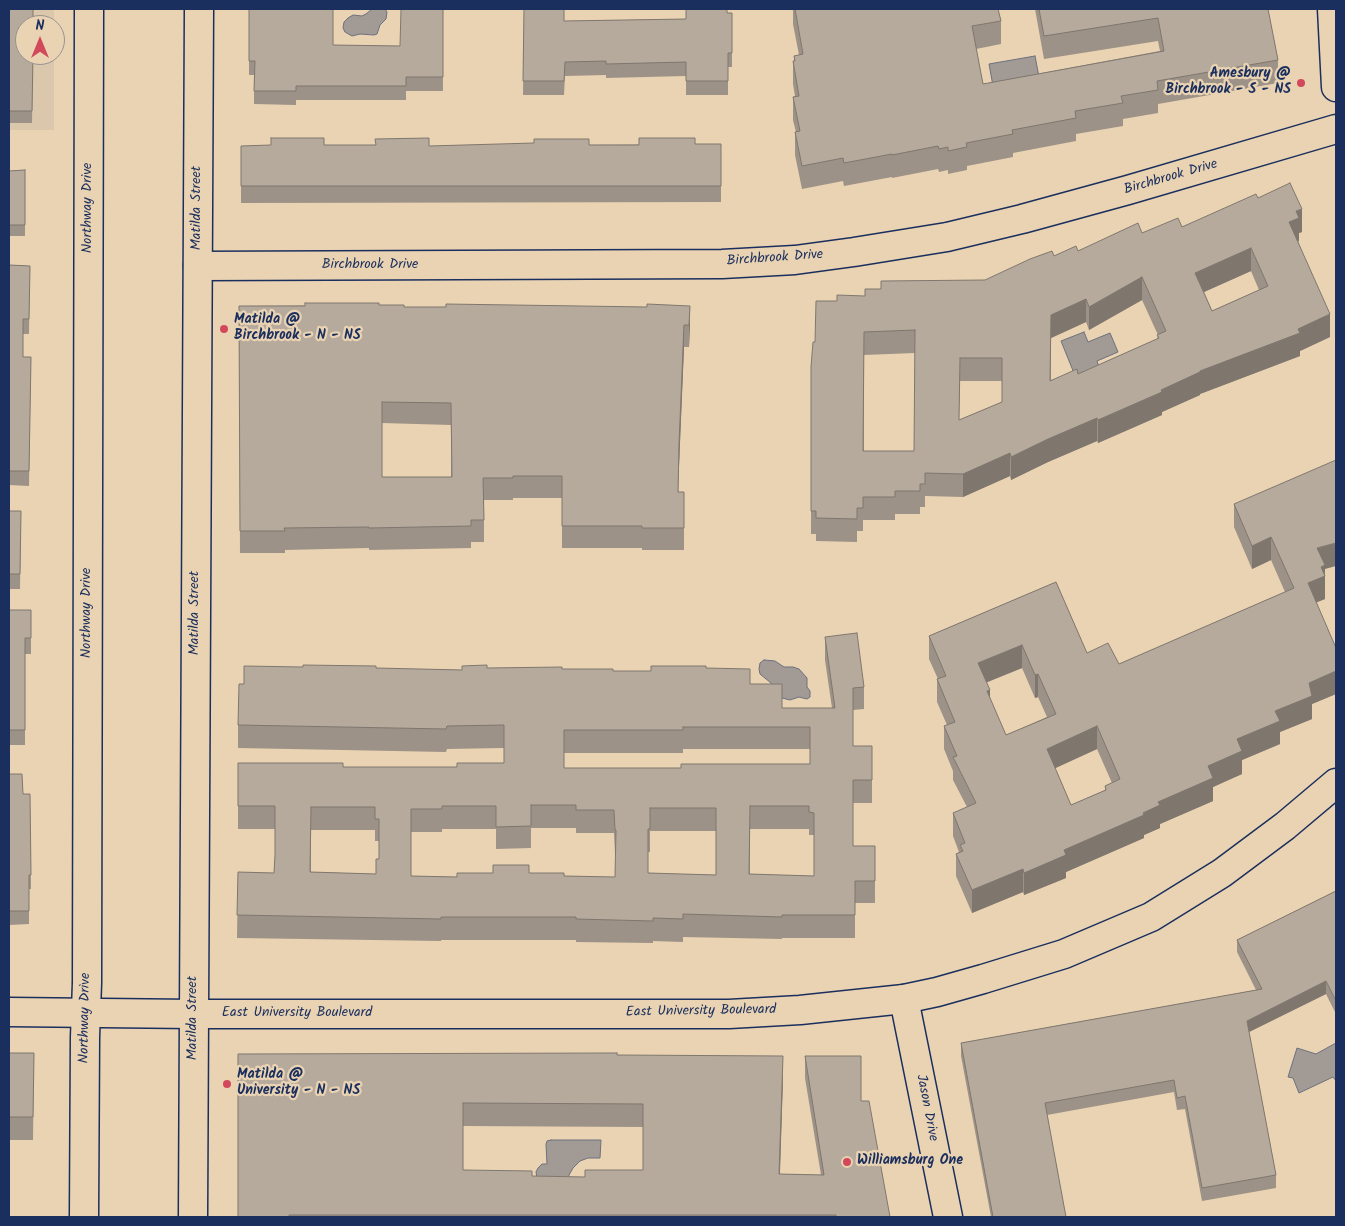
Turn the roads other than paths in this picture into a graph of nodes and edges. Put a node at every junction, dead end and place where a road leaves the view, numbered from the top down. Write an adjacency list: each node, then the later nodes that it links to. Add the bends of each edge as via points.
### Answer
1 (89, 9): 10 (street, Northway Drive)
2 (199, 9): 6 (street, Matilda Street)
3 (1332, 9): 4 (street)
4 (1336, 87)
5 (1336, 129): 6 (street, Birchbrook Drive, via 1022,219 947,237 803,259 712,264)
6 (198, 266): 11 (street, Matilda Street)
7 (1336, 783): 8 (street, East University Boulevard, via 1222,873 1151,916 1064,954)
8 (904, 999): 11 (street, East University Boulevard, via 729,1014); 14 (street, Jason Drive)
9 (9, 1012): 10 (street, East University Boulevard)
10 (86, 1013): 11 (street, East University Boulevard); 12 (street, Northway Drive)
11 (194, 1014): 13 (street, Matilda Street)
12 (84, 1217)
13 (193, 1217)
14 (948, 1217)

